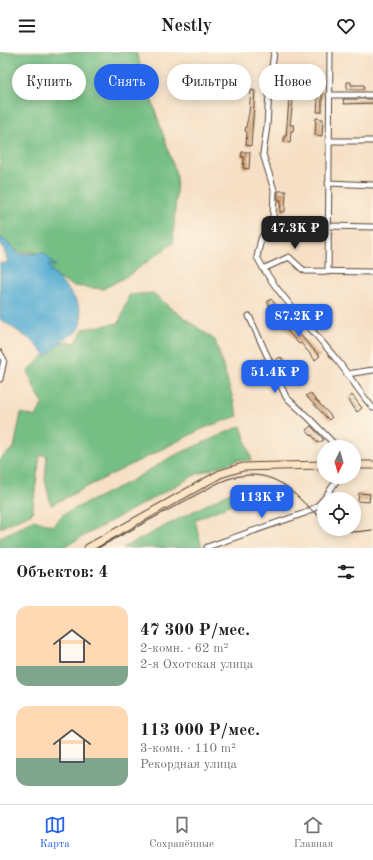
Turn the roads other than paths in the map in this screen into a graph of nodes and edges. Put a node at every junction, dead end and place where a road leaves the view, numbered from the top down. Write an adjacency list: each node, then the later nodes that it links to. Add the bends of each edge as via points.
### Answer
1 (274, 52): 11 (street, via 263,154 274,190 274,204 273,218 261,239 257,257)
2 (330, 52): 3 (street)
3 (329, 95): 4 (street); 5 (street)
4 (373, 95)
5 (328, 141): 6 (street); 7 (street)
6 (373, 141)
7 (328, 184): 8 (street); 9 (street)
8 (373, 185)
9 (328, 226): 10 (street); 12 (street)
10 (373, 227)
11 (263, 269): 12 (street, via 289,256 306,272); 17 (street)
12 (328, 272): 13 (street)
13 (373, 272)
14 (249, 316): 20 (street, via 286,397)
15 (0, 353): 18 (street, via 4,360)
16 (373, 370): 17 (street)
17 (347, 374): 19 (street)
18 (0, 379)
19 (373, 408)
20 (330, 440)
21 (317, 465): 26 (main road, via 243,466 220,474)
22 (361, 465): 23 (main road)
23 (373, 465)
24 (317, 506): 25 (street, via 305,513)
25 (207, 547)
26 (88, 548)

